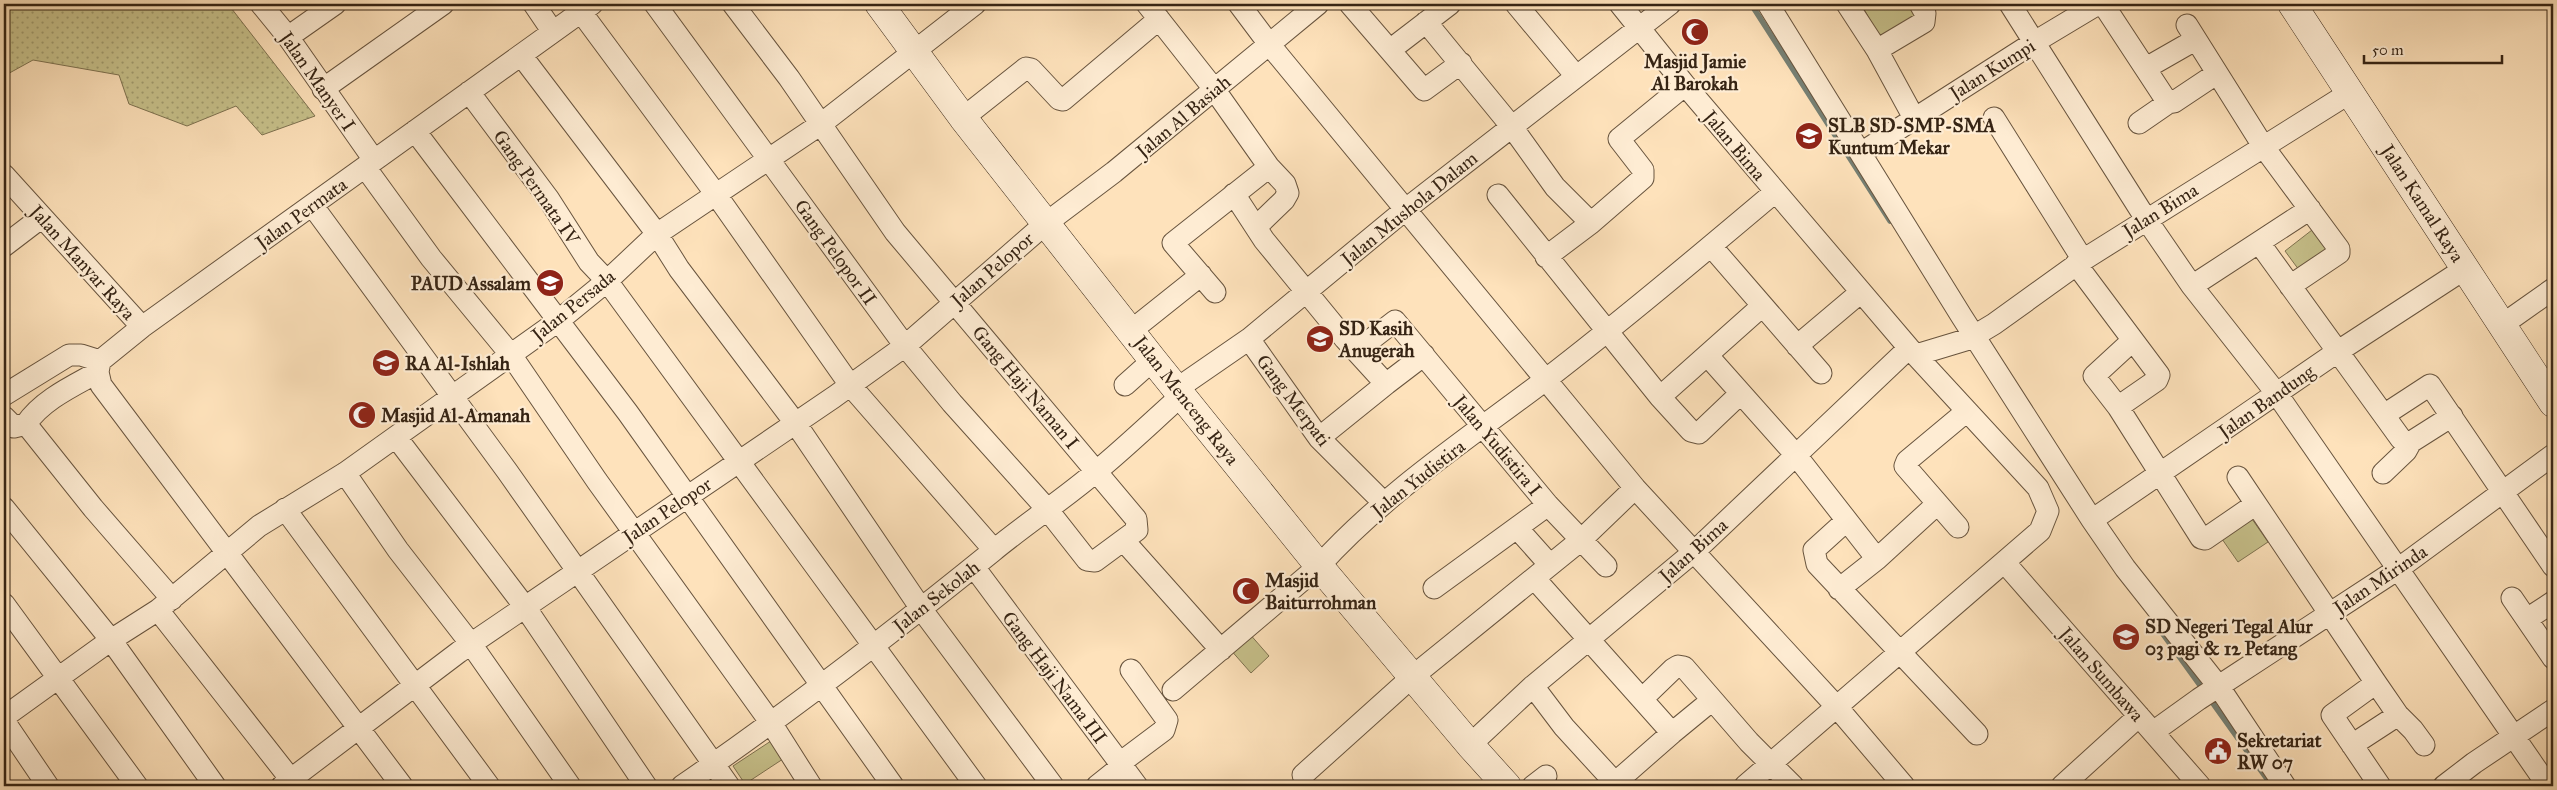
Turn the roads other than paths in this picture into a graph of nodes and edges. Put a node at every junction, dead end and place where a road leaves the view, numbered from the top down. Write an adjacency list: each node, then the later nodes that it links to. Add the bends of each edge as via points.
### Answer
1 (261, 4): 28 (street, Jalan Manyer I)
2 (335, 4): 28 (street)
3 (443, 4): 40 (street)
4 (534, 4): 27 (street)
5 (655, 4): 54 (street, Gang Pelopor II)
6 (733, 4): 49 (street, Gang Haji Naman I)
7 (879, 4): 31 (street, Jalan Menceng Raya)
8 (975, 4): 31 (street, Jalan Persada)
9 (1239, 4): 30 (street)
10 (1318, 4): 30 (street, Jalan Al Basiah)
11 (1350, 4): 32 (street)
12 (1450, 4): 25 (street)
13 (1620, 4): 26 (street, Jalan Bima)
14 (1670, 4): 26 (street, Jalan Mushola Dalam)
15 (1768, 4): 53 (street)
16 (1846, 4): 33 (street)
17 (1920, 4): 33 (street, via 1925,13 1924,22)
18 (2010, 4): 29 (street)
19 (2098, 4): 29 (street, Jalan Kumpi)
20 (2103, 4): 36 (street)
21 (2292, 4): 43 (street, Jalan Kamal Raya)
22 (1524, 7): 38 (street)
23 (586, 8): 27 (street, Jalan Permata); 59 (street)
24 (1153, 11): 41 (street); 45 (street, via 1062,100 1031,69 1026,68)
25 (1426, 22): 32 (street); 35 (street)
26 (1639, 27): 38 (street, Jalan Mushola Dalam); 39 (street, Jalan Bima)
27 (553, 32): 34 (street, Jalan Permata)
28 (288, 37): 40 (street, Jalan Manyer I)
29 (2033, 42): 46 (street, Jalan Kumpi); 66 (street)
30 (1269, 44): 41 (street, Jalan Al Basiah); 63 (street)
31 (922, 46): 45 (street, Jalan Menceng Raya); 49 (street, Jalan Persada)
32 (1390, 50): 35 (street, via 1424,90)
33 (1877, 50): 46 (street)
34 (522, 55): 42 (street, Jalan Permata); 70 (street)
35 (1461, 63): 50 (street)
36 (2146, 68): 37 (street, via 2191,32); 44 (street)
37 (2216, 74): 44 (street, via 2174,102); 52 (street)
38 (1576, 76): 50 (street, Jalan Mushola Dalam)
39 (1685, 85): 58 (street, Jalan Bima); 67 (street, via 1619,139 1644,170 1644,176)
40 (323, 88): 55 (street, Jalan Manyer I)
41 (1214, 90): 56 (street); 68 (street, Jalan Al Basiah)
42 (469, 92): 51 (street, Jalan Permata); 78 (street, Gang Permata IV, via 548,198 590,262)
43 (2351, 92): 52 (street, Jalan Bima); 76 (street, Jalan Kamal Raya)
44 (2168, 102): 48 (street)
45 (963, 118): 68 (street, Jalan Menceng Raya)
46 (1914, 118): 53 (street, Jalan Kumpi)
47 (1994, 118): 75 (street)
48 (2139, 123)
49 (821, 124): 54 (street, Jalan Persada); 85 (street, Gang Haji Naman I, via 895,232)
50 (1512, 127): 63 (street, Jalan Mushola Dalam); 67 (street, via 1555,187)
51 (415, 132): 55 (street, Jalan Permata); 87 (street)
52 (2262, 146): 64 (street); 66 (street, Jalan Bima)
53 (1861, 153): 93 (street)
54 (767, 158): 59 (street, Jalan Persada); 95 (street, Gang Pelopor II)
55 (370, 163): 62 (street, Jalan Permata); 100 (street, Jalan Manyer I, via 431,258)
56 (1269, 167): 60 (street); 69 (street, via 1285,184 1288,193)
57 (4, 174): 65 (street, Jalan Manyar Raya)
58 (1775, 192): 73 (street, Jalan Bima); 84 (street, Jalan Bima)
59 (715, 193): 70 (street, Jalan Persada); 108 (street)
60 (1234, 194): 69 (street); 77 (street, via 1174,243)
61 (1498, 195): 74 (street)
62 (312, 204): 89 (street, Jalan Permata); 114 (street)
63 (1406, 209): 82 (street, Jalan Mushola Dalam); 106 (street)
64 (2310, 209): 71 (street); 80 (street, via 2339,251)
65 (42, 217): 72 (street); 89 (street, Jalan Manyar Raya)
66 (2146, 219): 75 (street, Jalan Bima); 79 (street)
67 (1591, 223): 74 (street)
68 (1045, 224): 85 (street, Jalan Pelopor); 90 (street, Jalan Menceng Raya)
69 (1257, 226): 82 (street, via 1264,240)
70 (657, 234): 78 (street, Jalan Persada); 123 (street, via 679,269)
71 (2260, 244): 79 (street); 80 (street)
72 (4, 246)
73 (1711, 246): 86 (street); 91 (street, Jalan Bima)
74 (1546, 257): 91 (street)
75 (2079, 262): 93 (street, Jalan Bima, via 1994,324); 94 (street)
76 (2466, 268): 88 (street, Jalan Kamal Raya); 99 (street, Jalan Bandung)
77 (1201, 275): 83 (street); 90 (street)
78 (607, 281): 87 (street, Jalan Persada); 130 (street, Gang Permata IV)
79 (2192, 286): 112 (street)
80 (2290, 286): 99 (street)
81 (2553, 289): 88 (street)
82 (1306, 291): 92 (street, Jalan Mushola Dalam); 97 (street)
83 (1215, 292)
84 (1861, 292): 96 (street); 98 (street, Jalan Bima)
85 (954, 302): 95 (street, Jalan Pelopor); 131 (street, Gang Haji Naman I)
86 (1761, 307): 96 (street); 102 (street)
87 (558, 321): 100 (street, Jalan Persada); 138 (street)
88 (2502, 325): 116 (street, Jalan Kamal Raya)
89 (142, 327): 104 (street, Jalan Permata)
90 (1132, 330): 103 (street, Jalan Menceng Raya)
91 (1606, 332): 106 (street, Jalan Bima); 115 (street)
92 (1249, 338): 110 (street, Jalan Mushola Dalam); 126 (street, Gang Merpati)
93 (1966, 339): 98 (street, Jalan Bima); 139 (street)
94 (2132, 341): 117 (street, via 2094,376); 117 (street, via 2159,378)
95 (905, 346): 108 (street, Jalan Pelopor); 146 (street, Gang Pelopor II)
96 (1797, 346): 105 (street)
97 (1356, 351): 101 (street, Jalan Yudistira I, via 1395,321); 107 (street)
98 (1912, 351): 118 (street, Jalan Bima); 128 (street, Jalan Bima)
99 (2337, 352): 112 (street, Jalan Bandung); 119 (street)
100 (510, 355): 114 (street, Jalan Persada); 151 (street, Jalan Manyer I)
101 (1424, 355): 107 (street); 124 (street, Jalan Yudistira I)
102 (1707, 355): 111 (street); 115 (street)
103 (1153, 360): 109 (street); 110 (street, Jalan Menceng Raya)
104 (99, 366): 113 (street, via 81,355 68,355); 122 (street, Jalan Permata, via 51,400); 155 (street, via 101,385)
105 (1821, 373)
106 (1546, 379): 124 (street, Jalan Yudistira); 136 (street)
107 (1386, 384): 126 (street)
108 (850, 385): 123 (street, Jalan Pelopor); 154 (street)
109 (1125, 385)
110 (1180, 392): 131 (street, Jalan Sekolah); 159 (street, Jalan Menceng Raya)
111 (1740, 394): 115 (street, via 1699,433 1694,434); 128 (street)
112 (2277, 394): 133 (street, Jalan Bandung); 163 (street)
113 (4, 395)
114 (452, 397): 125 (street, Jalan Persada); 164 (street)
115 (1660, 397)
116 (2553, 403)
117 (2118, 407): 133 (street)
118 (1967, 411): 139 (street, Jalan Bima, via 2038,488); 142 (street, via 1906,463 1905,469)
119 (2384, 415): 120 (street, via 2430,385); 127 (street, via 2401,439)
120 (2452, 416): 127 (street); 137 (street)
121 (4, 417): 122 (street, via 14,427)
122 (26, 424): 171 (street)
123 (796, 424): 130 (street, Jalan Pelopor); 173 (street)
124 (1482, 428): 140 (street, Jalan Yudistira); 141 (street, Jalan Yudistira I)
125 (396, 437): 132 (street, Jalan Persada); 172 (street)
126 (1320, 438): 140 (street, Gang Merpati)
127 (2411, 442): 134 (street)
128 (1795, 454): 148 (street); 156 (street, Jalan Bima)
129 (2553, 456): 137 (street, Jalan Mirinda)
130 (739, 462): 138 (street, Jalan Pelopor); 179 (street, Gang Permata IV)
131 (1097, 471): 146 (street, Jalan Sekolah); 153 (street, Gang Haji Naman I, via 1138,522 1137,530)
132 (345, 473): 145 (street, Jalan Persada); 178 (street, via 398,550)
133 (2161, 474): 143 (street, via 2202,539); 147 (street, Jalan Bandung)
134 (2383, 474)
135 (2238, 477): 143 (street)
136 (1635, 488): 152 (street); 156 (street)
137 (2503, 493): 161 (street); 163 (street, Jalan Mirinda)
138 (687, 496): 151 (street, Jalan Pelopor); 187 (street)
139 (2065, 502): 147 (street); 158 (street, via 2040,531)
140 (1384, 503): 159 (street, Jalan Yudistira)
141 (1548, 504): 150 (street); 152 (street, Jalan Yudistira I)
142 (1936, 504): 149 (street); 157 (street)
143 (2256, 504): 174 (street)
144 (4, 508): 177 (street)
145 (285, 509): 155 (street, Jalan Persada); 188 (street)
146 (1047, 509): 153 (street, Gang Pelopor II, via 1089,561); 154 (street, Jalan Sekolah)
147 (2092, 520): 191 (street)
148 (1846, 521): 157 (street); 167 (street, via 1814,550 1817,564)
149 (1958, 527)
150 (1517, 528): 165 (street); 166 (street)
151 (635, 532): 164 (street, Jalan Pelopor); 199 (street, Jalan Manyer I)
152 (1581, 540): 160 (street, Jalan Yudistira I); 165 (street)
153 (1124, 541): 180 (street)
154 (994, 550): 162 (street, Jalan Sekolah)
155 (226, 551): 171 (street, Jalan Persada); 200 (street)
156 (1695, 551): 176 (street, Jalan Bima); 194 (street)
157 (1877, 559): 167 (street)
158 (2005, 563): 181 (street); 197 (street, Jalan Sumbawa)
159 (1319, 566): 180 (street, Jalan Yudistira); 184 (street, Jalan Menceng Raya)
160 (1606, 566)
161 (2553, 566)
162 (974, 567): 173 (street, Jalan Sekolah); 210 (street, Gang Haji Nama III)
163 (2398, 569): 174 (street, Jalan Mirinda); 204 (street)
164 (578, 572): 172 (street, Jalan Pelopor); 208 (street)
165 (1542, 572): 176 (street); 184 (street)
166 (1434, 588)
167 (1840, 589): 181 (street)
168 (2512, 598): 175 (street)
169 (2553, 602): 175 (street)
170 (4, 604): 185 (street)
171 (165, 604): 177 (street, Jalan Persada); 213 (street)
172 (526, 607): 178 (street, Jalan Pelopor); 221 (street)
173 (922, 610): 179 (street, Jalan Sekolah); 227 (street)
174 (2329, 614): 186 (street); 191 (street, Jalan Mirinda)
175 (2527, 619): 182 (street)
176 (1589, 639): 189 (street, Jalan Bima); 192 (street)
177 (111, 640): 185 (street, Jalan Persada); 217 (street)
178 (471, 644): 188 (street, Jalan Pelopor); 220 (street)
179 (872, 645): 187 (street, Jalan Sekolah); 226 (street, Gang Permata IV)
180 (1221, 650): 190 (street, Jalan Yudistira)
181 (1902, 652): 194 (street); 203 (street)
182 (2553, 658)
183 (1131, 670): 210 (street, via 1167,720 1164,730)
184 (1412, 677): 205 (street, Jalan Menceng Raya); 211 (street)
185 (60, 678): 198 (street, Jalan Persada); 216 (street)
186 (2376, 683): 196 (street); 206 (street, via 2333,712)
187 (821, 685): 199 (street, Jalan Sekolah); 225 (street)
188 (414, 686): 200 (street, Jalan Pelopor); 219 (street)
189 (1532, 686): 205 (street, Jalan Bima); 214 (street)
190 (1173, 690)
191 (2211, 692): 201 (street, Jalan Mirinda); 235 (street)
192 (1642, 699): 193 (street, via 1680,666); 202 (street)
193 (1711, 701): 202 (street); 209 (street)
194 (1836, 706): 209 (street); 233 (street)
195 (2553, 710): 204 (street)
196 (2398, 715): 206 (street); 207 (street)
197 (2139, 716): 201 (street, Jalan Sumbawa); 212 (street)
198 (4, 719): 215 (street)
199 (771, 724): 208 (street, Jalan Sekolah); 224 (street, Jalan Manyer I)
200 (360, 727): 213 (street, Jalan Pelopor); 218 (street)
201 (2153, 732): 234 (street, Jalan Sumbawa)
202 (1672, 733): 214 (street)
203 (1977, 734)
204 (2514, 738): 237 (street); 238 (street)
205 (1470, 745): 230 (street, Jalan Menceng Raya)
206 (2352, 745): 236 (street)
207 (2424, 745)
208 (715, 763): 222 (street, Jalan Sekolah); 223 (street)
209 (1770, 763): 231 (street); 232 (street)
210 (1121, 765): 228 (street); 229 (street, Gang Haji Nama III)
211 (1303, 775)
212 (2073, 782)
213 (290, 784)
214 (1616, 785)
215 (48, 786)
216 (137, 786)
217 (215, 786)
218 (402, 786)
219 (490, 786)
220 (570, 786)
221 (646, 786)
222 (682, 786)
223 (729, 786)
224 (811, 786)
225 (893, 786)
226 (976, 786)
227 (1053, 786)
228 (1097, 786)
229 (1137, 786)
230 (1507, 786)
231 (1745, 786)
232 (1793, 786)
233 (1904, 786)
234 (2200, 786)
235 (2285, 786)
236 (2380, 786)
237 (2444, 786)
238 (2548, 786)

